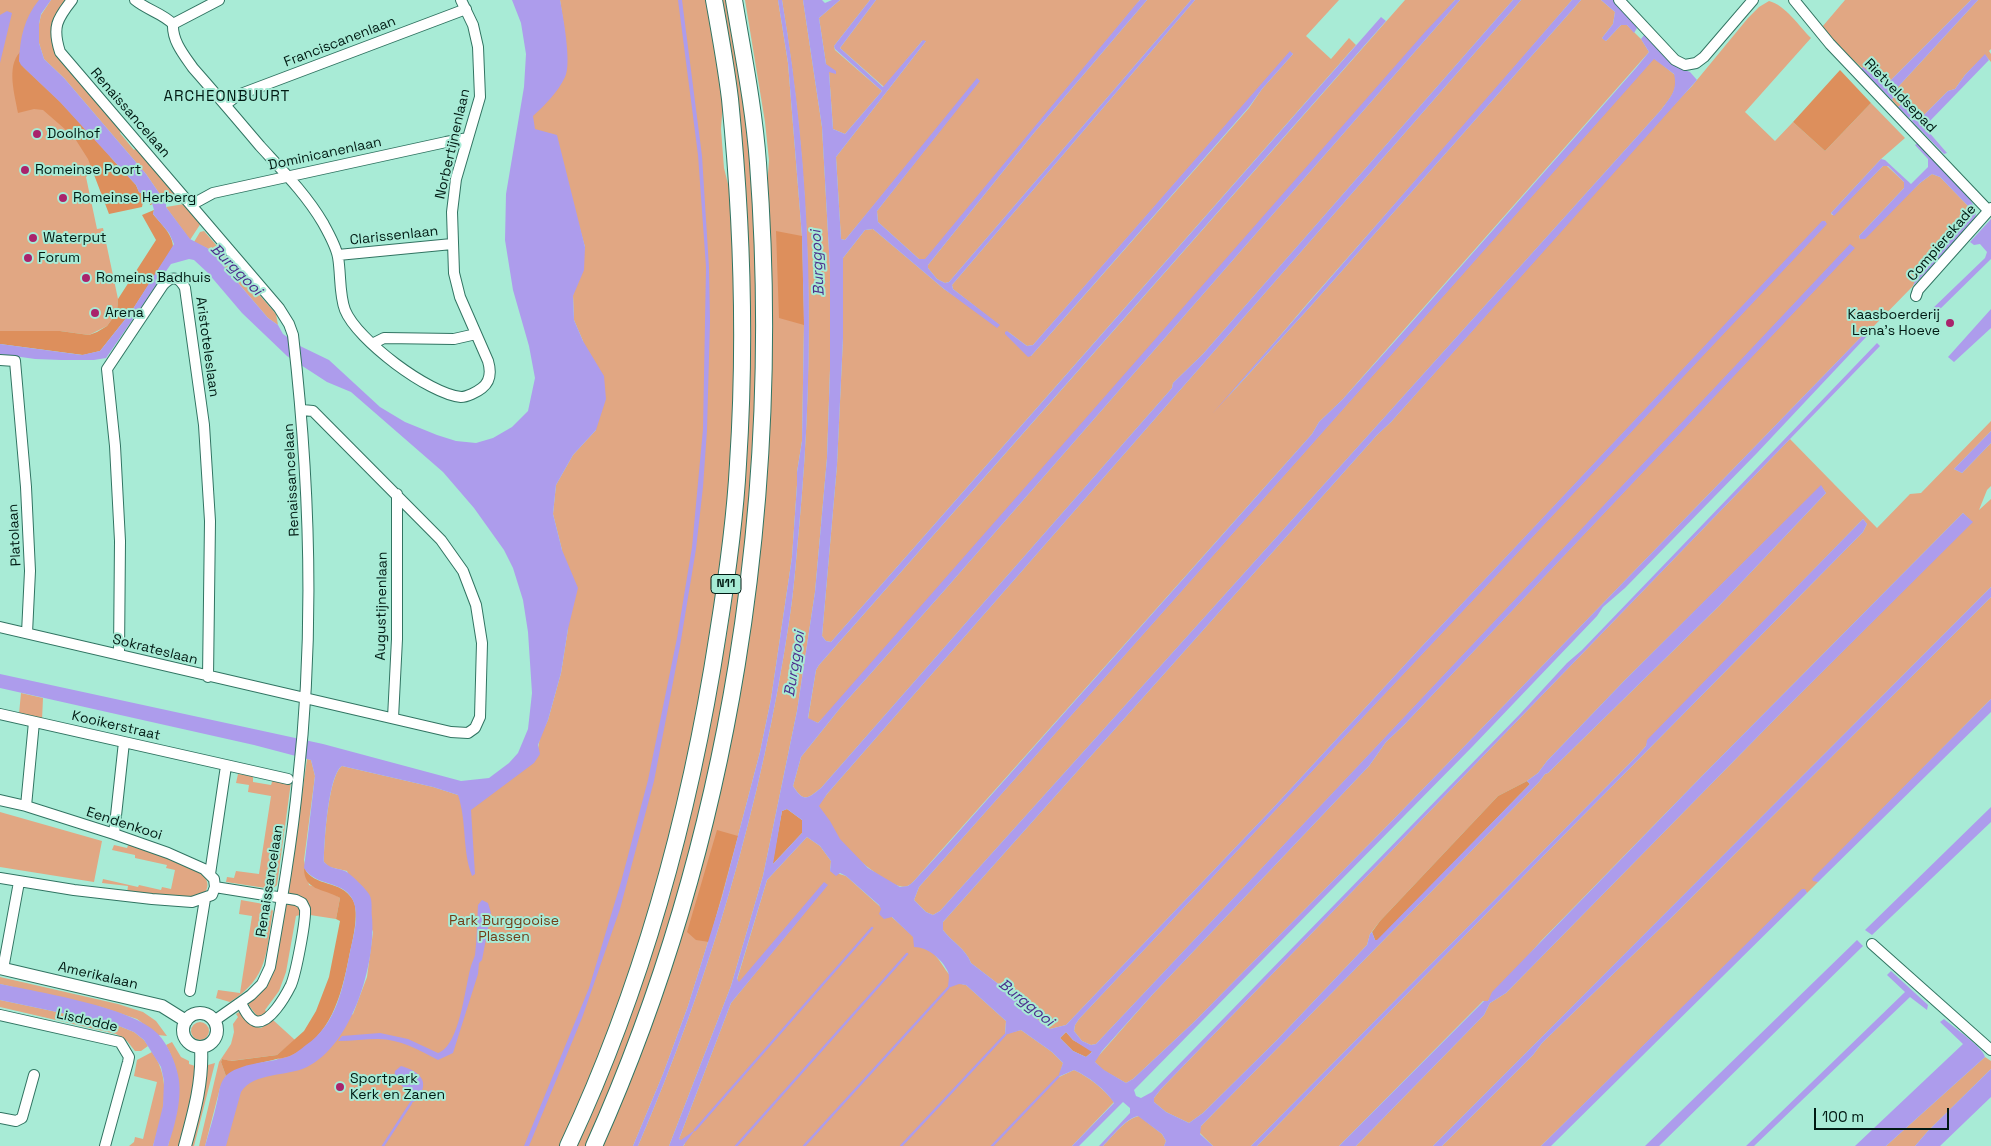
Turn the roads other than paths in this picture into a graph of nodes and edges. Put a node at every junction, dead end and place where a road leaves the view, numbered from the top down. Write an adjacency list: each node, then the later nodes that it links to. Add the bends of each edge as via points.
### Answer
1 (72, 0): 14 (street, Renaissancelaan, via 60,14 56,25 60,52)
2 (135, 0): 10 (street)
3 (219, 0): 10 (street)
4 (714, 0): 57 (highway, N11, via 730,96 742,328 738,464 727,576 707,706 663,892 625,1007)
5 (734, 0): 58 (highway, N11, via 758,161 763,279 763,404 749,584 729,709 708,807 684,896 646,1015)
6 (1619, 0): 7 (street, via 1675,60 1685,65 1704,57)
7 (1753, 0)
8 (1794, 0): 15 (street, Rietveldsepad, via 1830,44)
9 (463, 4): 11 (street, Franciscanenlaan, via 238,95); 12 (street, Norbertijnenlaan, via 473,25 481,70 480,97)
10 (173, 24): 11 (street, Norbertijnenlaan, via 172,33 181,51)
11 (225, 105): 13 (street, Norbertijnenlaan)
12 (468, 138): 13 (street, Dominicanenlaan); 16 (street, Norbertijnenlaan, via 456,180)
13 (288, 176): 14 (street, Dominicanenlaan, via 213,193); 17 (street, Norbertijnenlaan, via 323,223)
14 (191, 205): 22 (street, Renaissancelaan, via 289,324)
15 (1989, 209): 18 (street, Compierekade)
16 (452, 244): 17 (street, Clarissenlaan); 19 (street, Norbertijnenlaan, via 460,297)
17 (338, 255): 20 (street, Norbertijnenlaan, via 344,308)
18 (1916, 296)
19 (476, 334): 20 (street, via 454,339 384,338); 20 (street, Norbertijnenlaan, via 488,361 490,378 480,390 463,397 444,392 416,376)
20 (372, 344)
21 (0, 360): 25 (street, Platolaan, via 15,361 30,571)
22 (302, 410): 23 (street, via 313,411); 28 (street, Renaissancelaan, via 309,549)
23 (397, 494): 30 (street, Augustijnenlaan, via 397,638); 30 (street, via 441,540 463,571 476,605 482,643 480,716 475,728 468,733 451,732)
24 (0, 627): 25 (street, Sokrateslaan)
25 (27, 633): 26 (street, Sokrateslaan)
26 (119, 655): 27 (street, Sokrateslaan); 27 (street, Aristoteleslaan, via 120,541 107,368 163,285 168,279 175,278 181,280 185,288 204,425 210,521)
27 (208, 677): 28 (street, Sokrateslaan)
28 (305, 697): 30 (street); 42 (street, Renaissancelaan, via 300,764)
29 (0, 714): 31 (street, Kooikerstraat)
30 (393, 718)
31 (34, 722): 32 (street, Kooikerstraat); 36 (street)
32 (124, 742): 33 (street, Kooikerstraat); 37 (street)
33 (226, 766): 34 (street, Kooikerstraat); 38 (street)
34 (288, 779)
35 (0, 800): 36 (street, Eendenkooi)
36 (26, 806): 37 (street, Eendenkooi)
37 (114, 834): 38 (street, Eendenkooi, via 168,853)
38 (210, 874): 41 (street)
39 (0, 878): 40 (street)
40 (19, 882): 43 (street, via 152,899 192,902); 45 (street)
41 (215, 887): 42 (street); 43 (street, via 212,895)
42 (282, 897): 47 (street, Renaissancelaan, via 270,967 262,984); 47 (street, via 302,903 305,909 292,983 280,1004 262,1022 254,1021)
43 (205, 899): 46 (street)
44 (1872, 944): 52 (street)
45 (2, 968): 49 (street, Amerikalaan, via 162,1006)
46 (190, 991)
47 (241, 1003): 50 (street, Renaissancelaan)
48 (0, 1015): 55 (street, Lisdodde, via 120,1042 129,1057)
49 (186, 1021): 50 (street, via 200,1014); 51 (street, via 183,1030 186,1039)
50 (214, 1021): 51 (street, via 215,1038)
51 (201, 1047): 56 (street, via 200,1086)
52 (1991, 1050)
53 (34, 1074): 54 (street, via 22,1118 16,1122)
54 (0, 1118)
55 (106, 1146)
56 (185, 1146)
57 (568, 1146)
58 (594, 1146)

